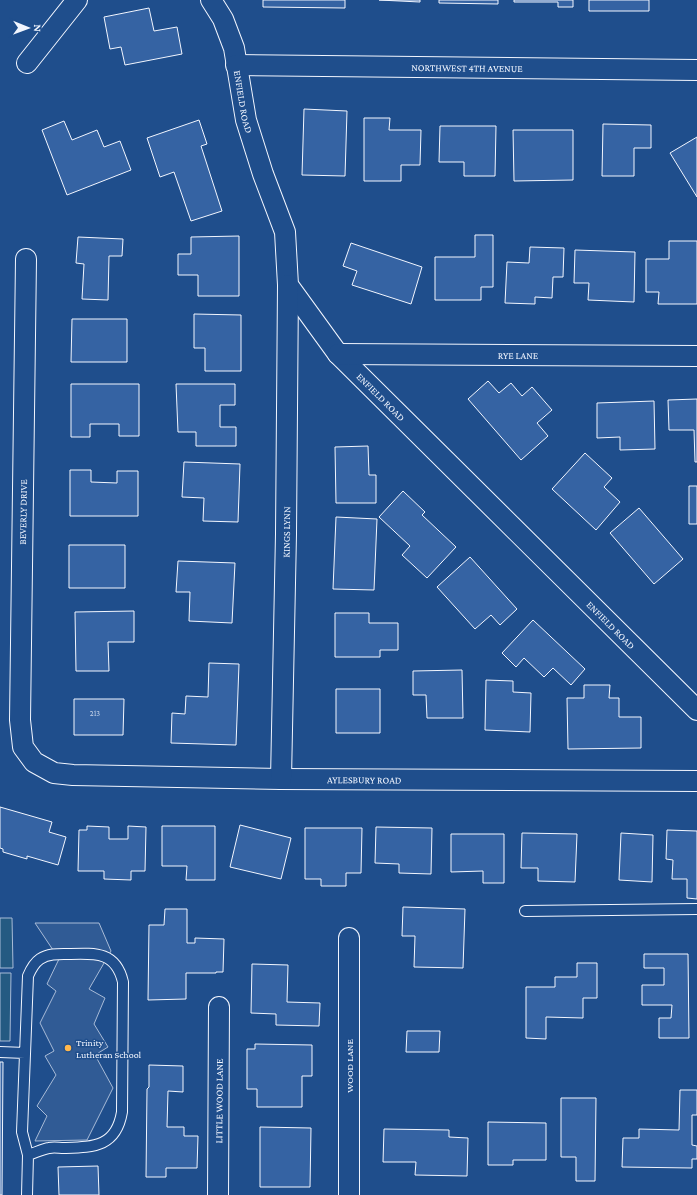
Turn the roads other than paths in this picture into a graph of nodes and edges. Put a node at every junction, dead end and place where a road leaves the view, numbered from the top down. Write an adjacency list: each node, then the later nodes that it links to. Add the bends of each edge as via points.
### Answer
1 (77, 0): 3 (street)
2 (211, 0): 4 (street, ENFIELD ROAD, via 223,19 234,48)
3 (27, 63)
4 (236, 65): 5 (street, NORTHWEST 4TH AVENUE); 7 (street, ENFIELD ROAD, via 246,120 285,232)
5 (697, 70)
6 (26, 259): 11 (street, BEVERLY DRIVE, via 20,720 23,747)
7 (288, 285): 8 (street, ENFIELD ROAD); 12 (street, KINGS LYNN, via 286,534)
8 (338, 354): 9 (street, RYE LANE); 10 (street, ENFIELD ROAD)
9 (697, 356)
10 (697, 710)
11 (34, 762): 12 (street, AYLESBURY ROAD, via 54,773 73,775)
12 (280, 779): 13 (street, AYLESBURY ROAD)
13 (697, 781)
14 (697, 909): 15 (lane)
15 (525, 911)
16 (349, 938): 23 (street, WOOD LANE)
17 (219, 1007): 22 (street, LITTLE WOOD LANE)
18 (0, 1052): 19 (lane)
19 (25, 1053): 20 (lane, via 22,1132); 20 (lane, via 28,976 32,966 39,959 48,955 94,953 110,959 117,965 123,982 120,1123 107,1140 98,1145 49,1148)
20 (28, 1155): 21 (lane)
21 (27, 1195)
22 (218, 1195)
23 (349, 1195)

